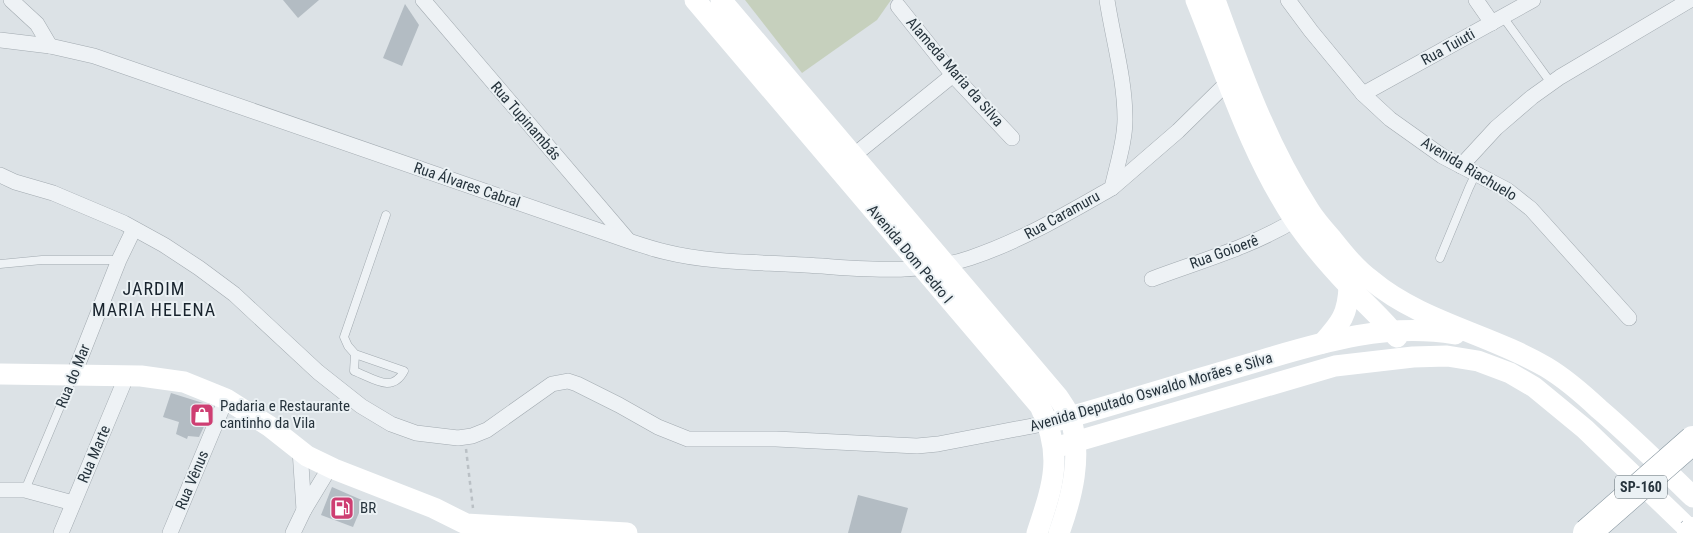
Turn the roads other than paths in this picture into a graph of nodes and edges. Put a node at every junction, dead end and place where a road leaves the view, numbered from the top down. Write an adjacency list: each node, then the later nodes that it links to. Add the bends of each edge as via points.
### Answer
1 (11, 0): 15 (street, via 38,24)
2 (422, 0): 29 (street, Rua Tupinambás)
3 (695, 0): 34 (main road, Avenida Dom Pedro I)
4 (721, 0): 21 (main road, Avenida Dom Pedro I)
5 (1107, 0): 25 (street, Rua Caramuru, via 1125,120)
6 (1196, 0): 17 (main road)
7 (1215, 0): 39 (main road, via 1256,106 1286,171 1310,211 1346,257 1388,294)
8 (1288, 0): 19 (street, Avenida Riachuelo)
9 (1476, 0): 13 (street)
10 (1533, 0): 13 (street, Rua Tuiuti)
11 (1690, 0): 18 (street)
12 (898, 6): 16 (street, Alameda Maria da Silva)
13 (1497, 20): 18 (lane); 19 (street, Rua Tuiuti)
14 (0, 40): 15 (street, Rua Álvares Cabral)
15 (50, 46): 29 (street, Rua Álvares Cabral, via 94,56)
16 (953, 75): 20 (street, Alameda Maria da Silva); 21 (street)
17 (1229, 81): 25 (street); 27 (main road, via 1257,153)
18 (1551, 83): 22 (street, via 1496,128)
19 (1363, 94): 22 (street, Avenida Riachuelo, via 1390,119 1442,156)
20 (1012, 138)
21 (853, 156): 33 (main road, Avenida Dom Pedro I)
22 (1462, 166): 23 (street, Avenida Riachuelo)
23 (1476, 173): 30 (lane); 37 (street, Avenida Riachuelo, via 1507,190 1531,209)
24 (0, 175): 28 (street, Avenida Deputado Oswaldo Morães e Silva, via 53,193)
25 (1112, 188): 33 (street, Rua Caramuru, via 1015,241)
26 (386, 215): 41 (lane, via 344,337)
27 (1295, 220): 35 (street, Rua Goioerê, via 1253,242); 36 (main road)
28 (134, 229): 31 (street, Rua do Mar); 48 (street, Avenida Deputado Oswaldo Morães e Silva, via 234,294 318,372 361,406 416,434 464,438 487,430 552,384 568,381 688,439 776,439 917,446)
29 (629, 241): 34 (street, Rua Álvares Cabral, via 667,252 713,259 877,270)
30 (1440, 258)
31 (119, 260): 32 (lane, via 42,260); 44 (street, Rua do Mar)
32 (0, 264)
33 (946, 265): 34 (street, Rua Álvares Cabral); 47 (main road, Avenida Dom Pedro I, via 1058,397)
34 (922, 268): 48 (main road, Avenida Dom Pedro I, via 1040,406)
35 (1152, 278)
36 (1349, 287): 38 (main road); 40 (main road, via 1347,310)
37 (1629, 318)
38 (1391, 330): 39 (main road, Avenida Deputado Oswaldo Morães e Silva, via 1435,330); 40 (main road, Avenida Deputado Oswaldo Morães e Silva); 42 (main road)
39 (1482, 338): 56 (main road, via 1547,368 1574,387)
40 (1323, 343): 47 (main road, Avenida Deputado Oswaldo Morães e Silva)
41 (354, 354): 41 (lane, via 379,362 404,371 400,378 389,384 354,370)
42 (1413, 357): 50 (main road, Avenida Deputado Oswaldo Morães e Silva, via 1336,366); 60 (main road, Avenida Deputado Oswaldo Morães e Silva, via 1447,356 1478,361 1510,373 1534,387 1585,428)
43 (0, 374): 44 (main road)
44 (74, 374): 45 (main road); 55 (lane, Rua do Mar)
45 (127, 375): 46 (main road, via 184,382); 57 (street, Rua Marte)
46 (226, 399): 52 (main road, via 270,426); 62 (street, Rua Vênus)
47 (1070, 417): 48 (main road, Avenida Deputado Oswaldo Morães e Silva); 50 (main road, Avenida Dom Pedro I)
48 (1048, 424): 51 (main road, Avenida Dom Pedro I)
49 (1693, 440): 67 (highway, SP-160, bridge)
50 (1075, 442): 51 (main road, Avenida Deputado Oswaldo Morães e Silva); 66 (main road, Avenida Dom Pedro I, via 1070,501)
51 (1054, 448): 65 (main road, Avenida Dom Pedro I, via 1051,491)
52 (300, 450): 53 (main road); 58 (street)
53 (330, 467): 58 (street); 59 (main road, via 434,508)
54 (0, 490): 55 (street)
55 (25, 490): 57 (street)
56 (1693, 497)
57 (73, 503): 61 (street, Rua Marte)
58 (304, 510): 63 (street)
59 (470, 527): 64 (main road)
60 (1692, 532)
61 (61, 533)
62 (170, 533)
63 (293, 533)
64 (627, 533)
65 (1037, 533)
66 (1059, 533)
67 (1587, 533)

